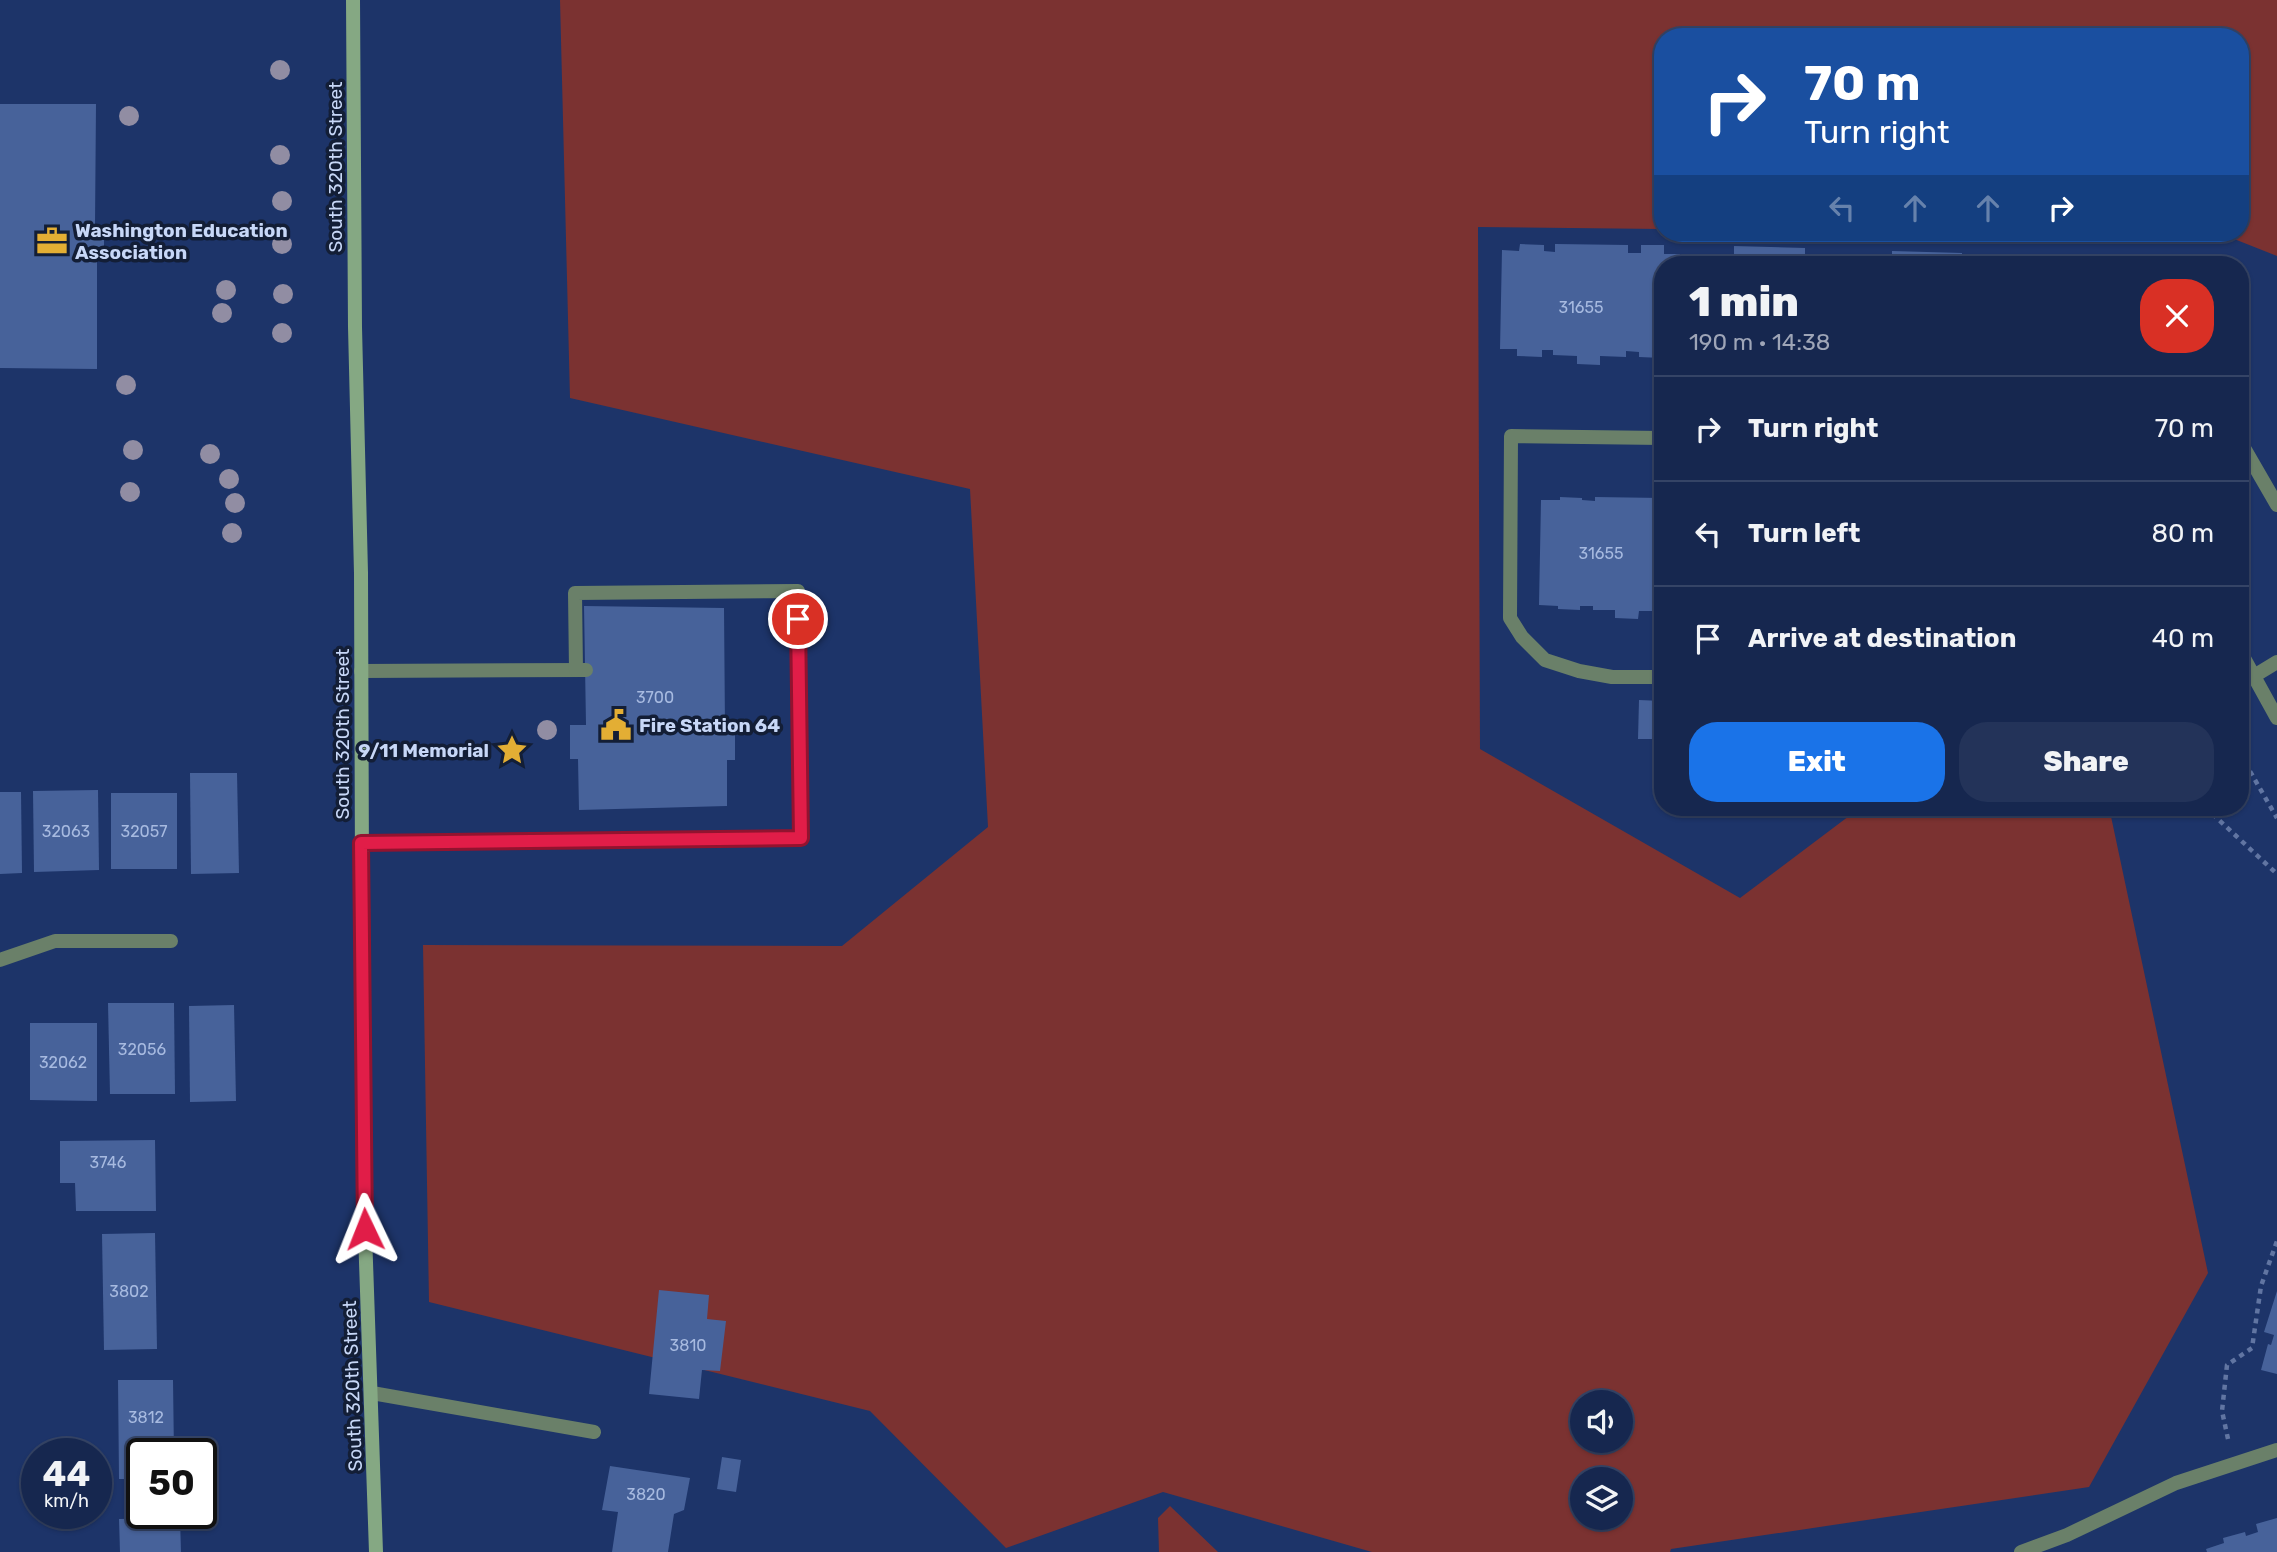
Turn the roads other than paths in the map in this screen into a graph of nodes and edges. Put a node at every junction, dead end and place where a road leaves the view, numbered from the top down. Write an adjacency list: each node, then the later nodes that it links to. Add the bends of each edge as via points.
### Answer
1 (353, 0): 6 (main road, South 320th Street)
2 (1654, 438): 8 (street, via 1511,436 1510,604 1510,618 1521,637 1545,660 1612,677)
3 (2249, 457): 4 (street)
4 (2277, 505)
5 (2277, 662): 7 (street)
6 (361, 671): 11 (main road, South 320th Street); 11 (street, via 581,670 575,593 797,592 801,838)
7 (2249, 675)
8 (1654, 677)
9 (2249, 679): 10 (street)
10 (2277, 718)
11 (361, 843): 14 (main road, South 320th Street, via 363,1175)
12 (171, 941): 13 (street, via 55,941)
13 (0, 960)
14 (372, 1393): 15 (street); 17 (main road, South 320th Street)
15 (594, 1432)
16 (2277, 1450): 18 (street, via 2176,1483)
17 (376, 1552)
18 (2021, 1552)

